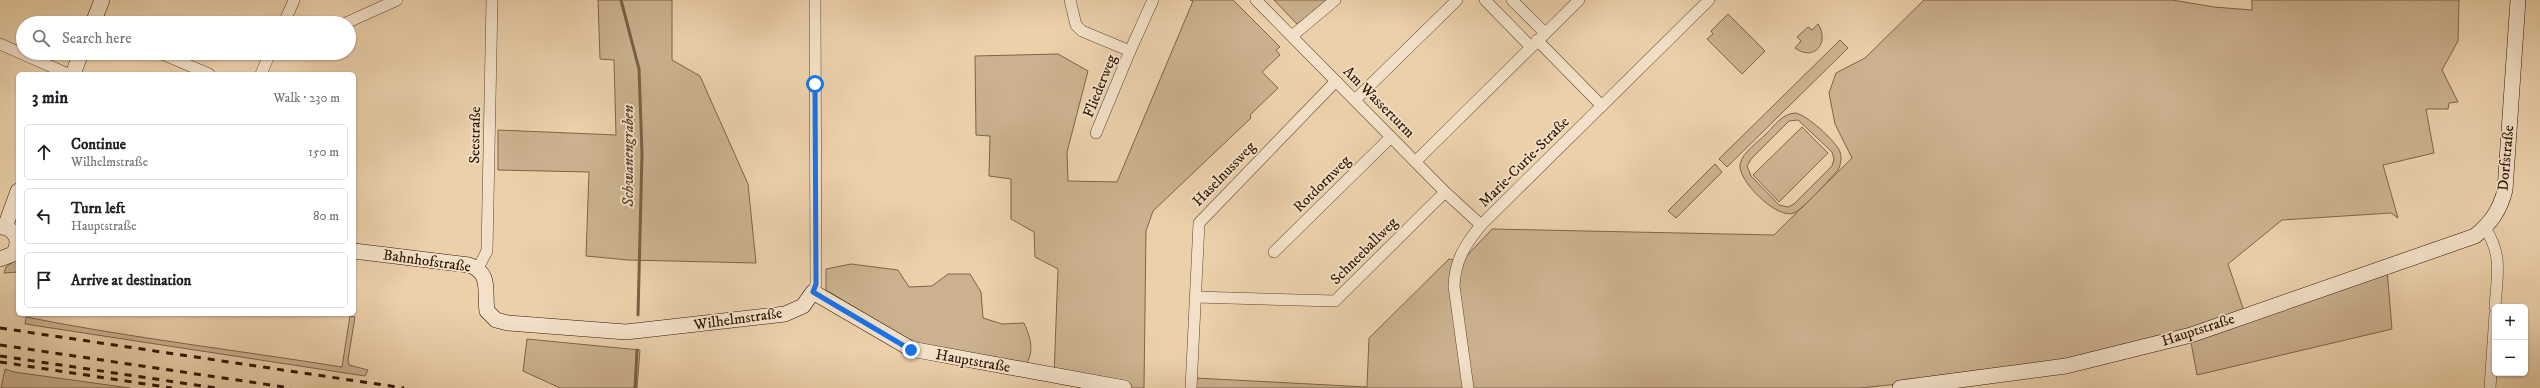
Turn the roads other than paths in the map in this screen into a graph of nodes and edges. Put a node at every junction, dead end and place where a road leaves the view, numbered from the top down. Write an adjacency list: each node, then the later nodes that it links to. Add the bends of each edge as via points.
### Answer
1 (102, 0): 16 (street)
2 (294, 0): 17 (street)
3 (398, 0): 18 (street)
4 (492, 0): 48 (street, Seestraße, via 487,251)
5 (815, 0): 49 (street, via 816,284)
6 (1070, 0): 23 (street, Fliederweg, via 1076,25 1082,31)
7 (1153, 0): 23 (street, Fliederweg)
8 (1256, 0): 19 (street, Am Wasserturm)
9 (1335, 0): 19 (street)
10 (1457, 0): 33 (street)
11 (1485, 0): 20 (street)
12 (1512, 0): 20 (street)
13 (1578, 0): 20 (street)
14 (1709, 0): 34 (street, Marie-Curie-Straße)
15 (2518, 0): 42 (street, Dorfstraße, via 2505,190 2501,204)
16 (95, 16)
17 (287, 16)
18 (356, 19)
19 (1292, 36): 32 (street, Am Wasserturm)
20 (1538, 40): 34 (street); 37 (street)
21 (0, 44): 22 (street)
22 (16, 51)
23 (1130, 51): 35 (street, Fliederweg)
24 (36, 60): 28 (street)
25 (78, 60): 29 (street)
26 (176, 60): 30 (street)
27 (267, 60): 31 (street)
28 (63, 72)
29 (74, 72)
30 (204, 72)
31 (262, 72)
32 (1336, 81): 33 (street, Am Wasserturm); 50 (street, Haselnussweg, via 1202,218 1198,228)
33 (1356, 99): 36 (street, Am Wasserturm)
34 (1602, 106): 40 (street, Marie-Curie-Straße)
35 (1096, 133)
36 (1391, 137): 37 (street, Am Wasserturm); 46 (street, Rotdornweg)
37 (1416, 161): 38 (street, Am Wasserturm)
38 (1445, 192): 40 (street, Am Wasserturm); 50 (street, Schneeballweg, via 1335,301)
39 (16, 196): 41 (street)
40 (1481, 225): 56 (street, Marie-Curie-Straße, via 1464,246 1455,272 1454,286)
41 (2, 227): 43 (street)
42 (2484, 228): 51 (street, via 2495,243 2498,259); 57 (street, Hauptstraße, via 2475,236 2191,335 2066,366)
43 (16, 236)
44 (16, 248): 47 (street, via 13,254)
45 (356, 251): 48 (street, Bahnhofstraße)
46 (1274, 252)
47 (0, 259)
48 (478, 268): 52 (street, Bahnhofstraße, via 485,279 488,312 496,320 591,331)
49 (813, 292): 52 (street, Wilhelmstraße, via 803,306 785,314); 54 (street, Hauptstraße, via 911,350)
50 (1195, 297): 55 (street, Haselnussweg)
51 (2495, 304)
52 (626, 332)
53 (2493, 340): 58 (street)
54 (1124, 388)
55 (1191, 388)
56 (1468, 388)
57 (1900, 388)
58 (2490, 388)

